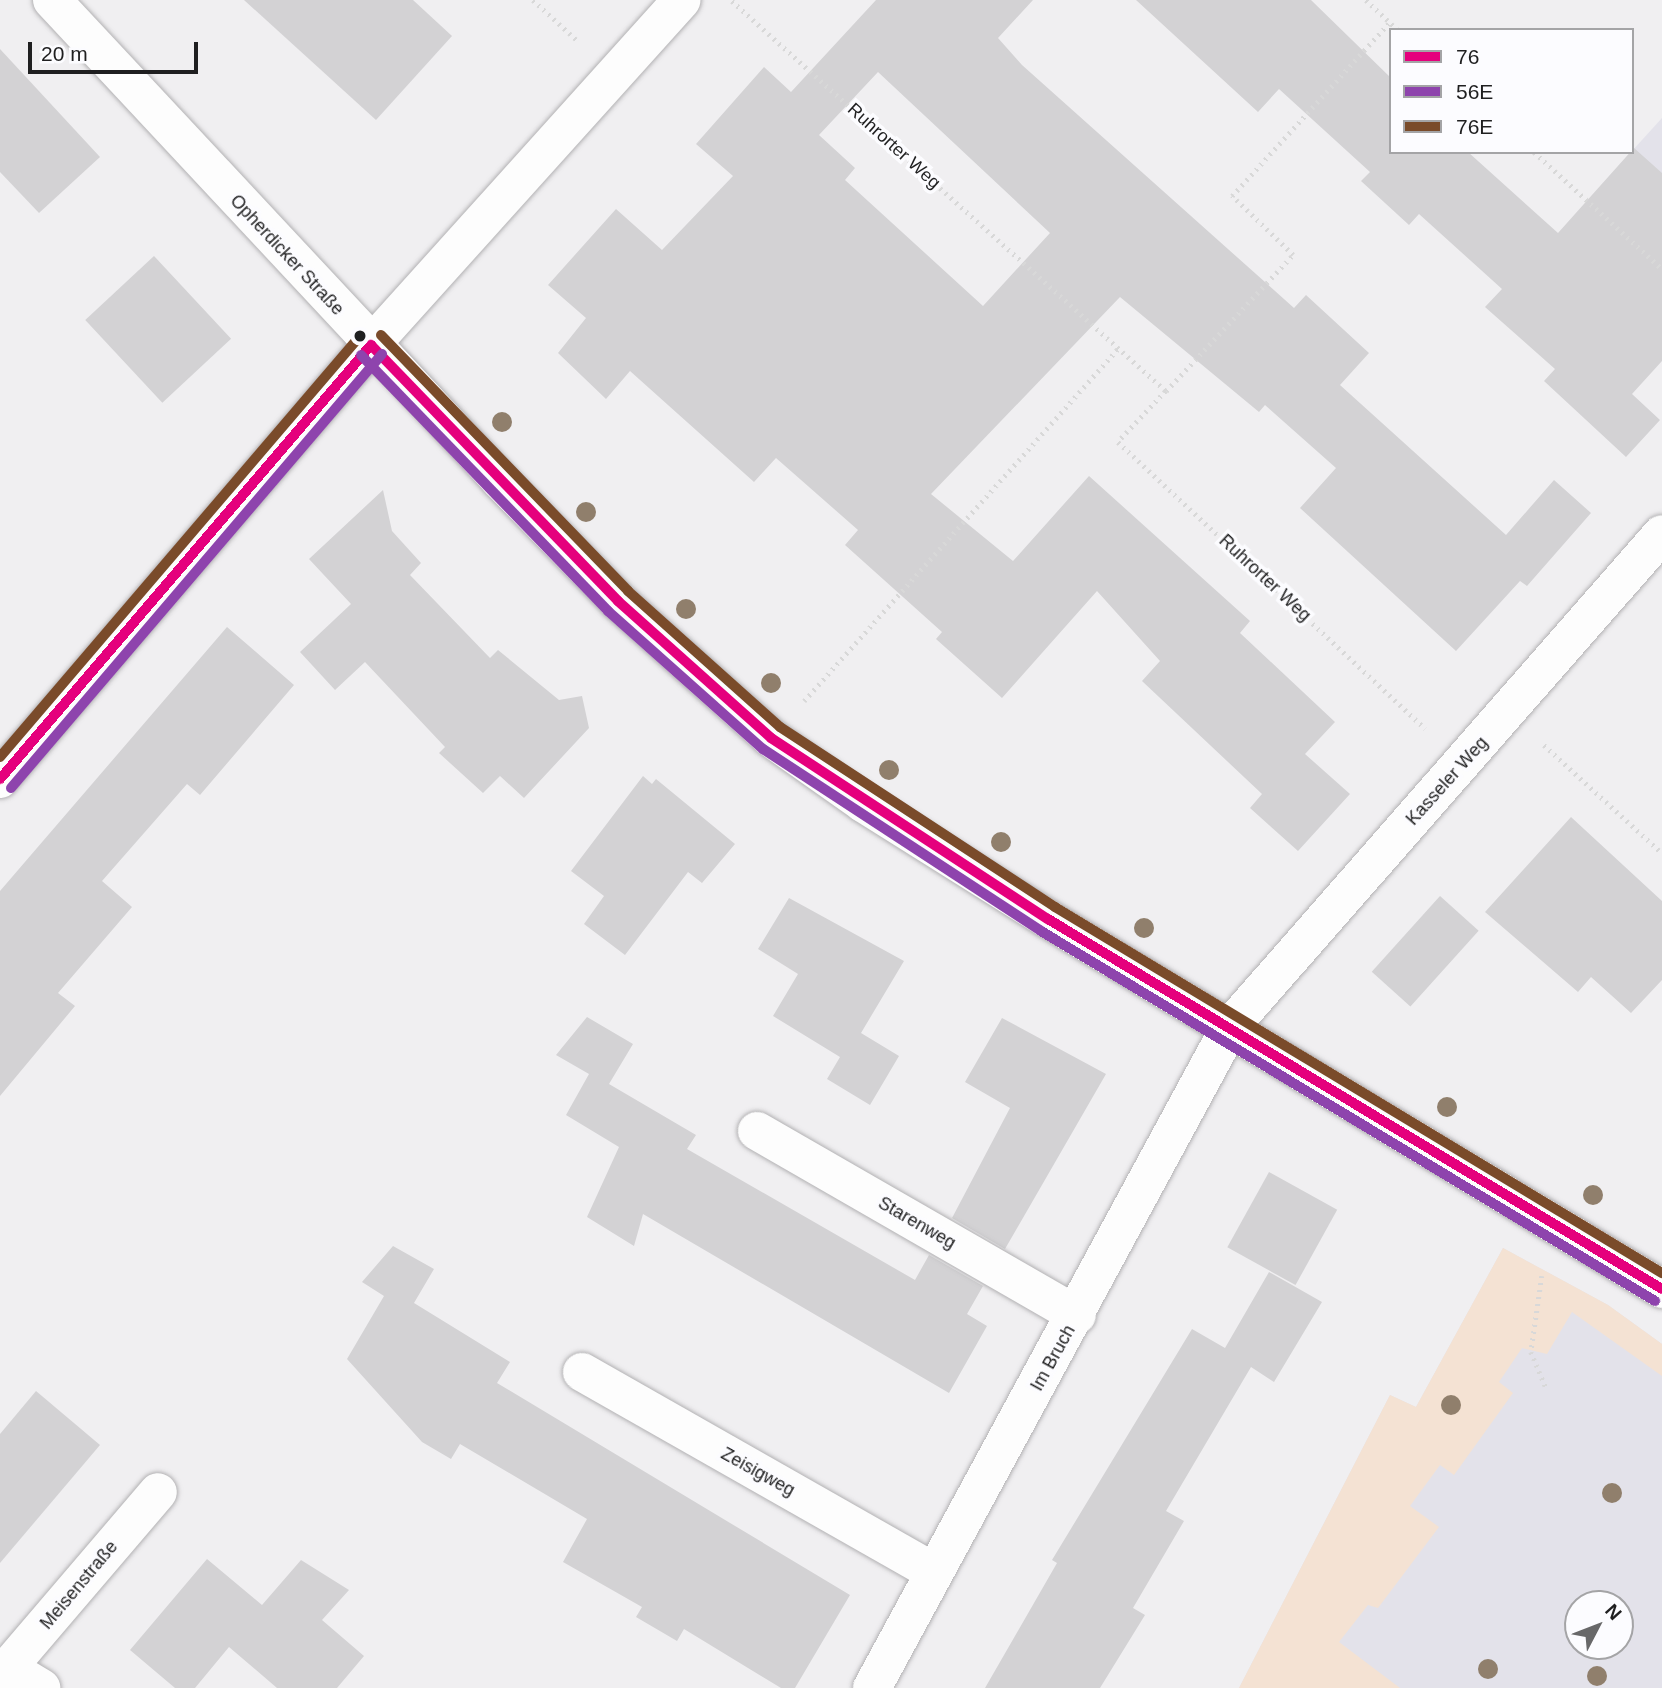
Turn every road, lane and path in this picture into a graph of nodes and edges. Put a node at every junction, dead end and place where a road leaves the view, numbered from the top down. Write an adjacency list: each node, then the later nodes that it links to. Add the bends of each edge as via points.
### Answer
1 (52, 0): 11 (street, Opherdicker Straße)
2 (533, 0): 8 (path)
3 (682, 0): 8 (street)
4 (732, 0): 12 (path, Ruhrorter Weg)
5 (1366, 0): 6 (path)
6 (1390, 22): 7 (path); 13 (path, Ruhrorter Weg, via 1232,195 1293,255)
7 (1396, 28)
8 (614, 74): 11 (street)
9 (1536, 154): 10 (path)
10 (1662, 269)
11 (371, 345): 16 (street, Opherdicker Straße, via 618,601); 18 (street)
12 (1118, 348): 13 (path, Ruhrorter Weg); 16 (path)
13 (1166, 391): 17 (path, Ruhrorter Weg, via 1118,442)
14 (1662, 534): 15 (street, Kasseler Weg)
15 (1508, 712): 17 (street, Kasseler Weg); 19 (path)
16 (771, 738): 20 (street, Opherdicker Straße, via 863,803)
17 (1462, 762): 20 (street, Kasseler Weg)
18 (0, 779)
19 (1662, 853)
20 (1230, 1027): 22 (street, Opherdicker Straße); 24 (street, Im Bruch)
21 (757, 1131): 24 (street, Starenweg)
22 (1528, 1208): 23 (street, Opherdicker Straße); 26 (path, via 1544,1262 1531,1352)
23 (1662, 1289)
24 (1077, 1315): 28 (street, Im Bruch)
25 (582, 1372): 28 (street, Zeisigweg)
26 (1547, 1390)
27 (158, 1492): 29 (street, Meisenstraße)
28 (934, 1572): 31 (street, Im Bruch)
29 (4, 1673): 30 (street)
30 (41, 1688)
31 (872, 1688)

